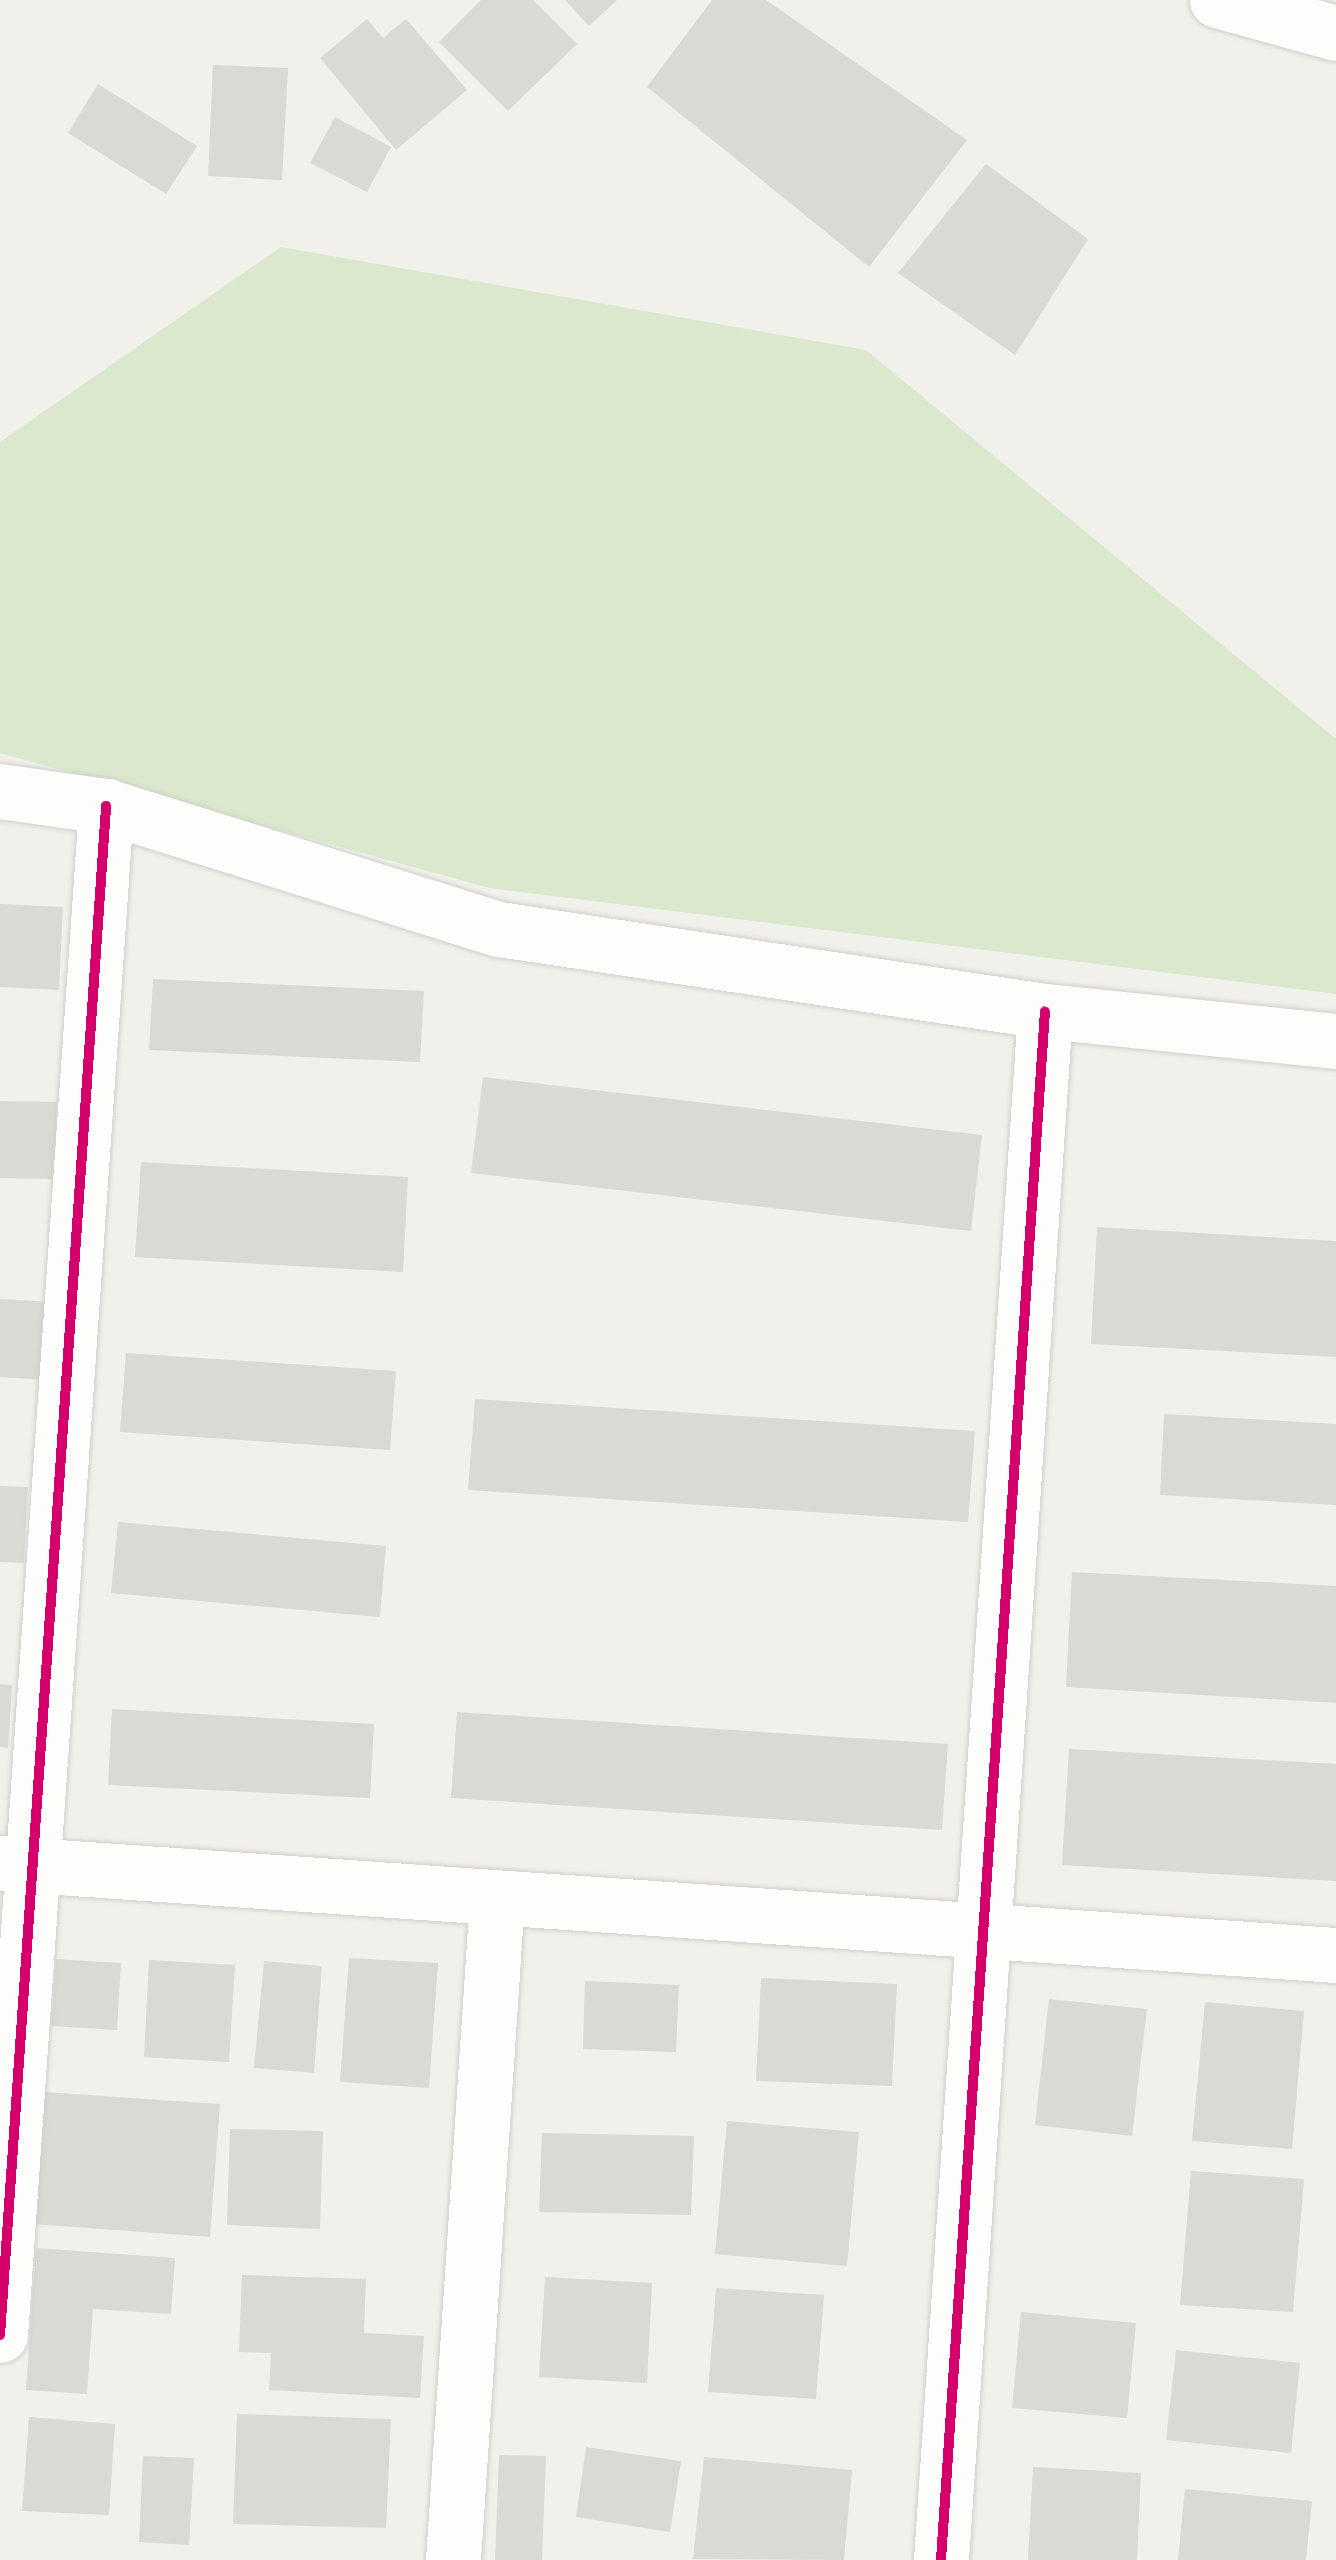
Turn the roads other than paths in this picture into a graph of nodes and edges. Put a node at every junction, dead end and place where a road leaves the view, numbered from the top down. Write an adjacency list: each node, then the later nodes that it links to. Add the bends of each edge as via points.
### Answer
1 (1216, 0): 2 (street)
2 (1336, 33)
3 (0, 791): 4 (street)
4 (106, 806): 5 (street, via 500,928); 7 (street)
5 (1045, 1011): 6 (street); 9 (street)
6 (1336, 1041)
7 (16, 1864): 8 (street); 11 (street)
8 (497, 1897): 9 (street); 12 (street)
9 (983, 1932): 10 (street); 13 (street)
10 (1336, 1956)
11 (1, 2308)
12 (453, 2560)
13 (940, 2560)

